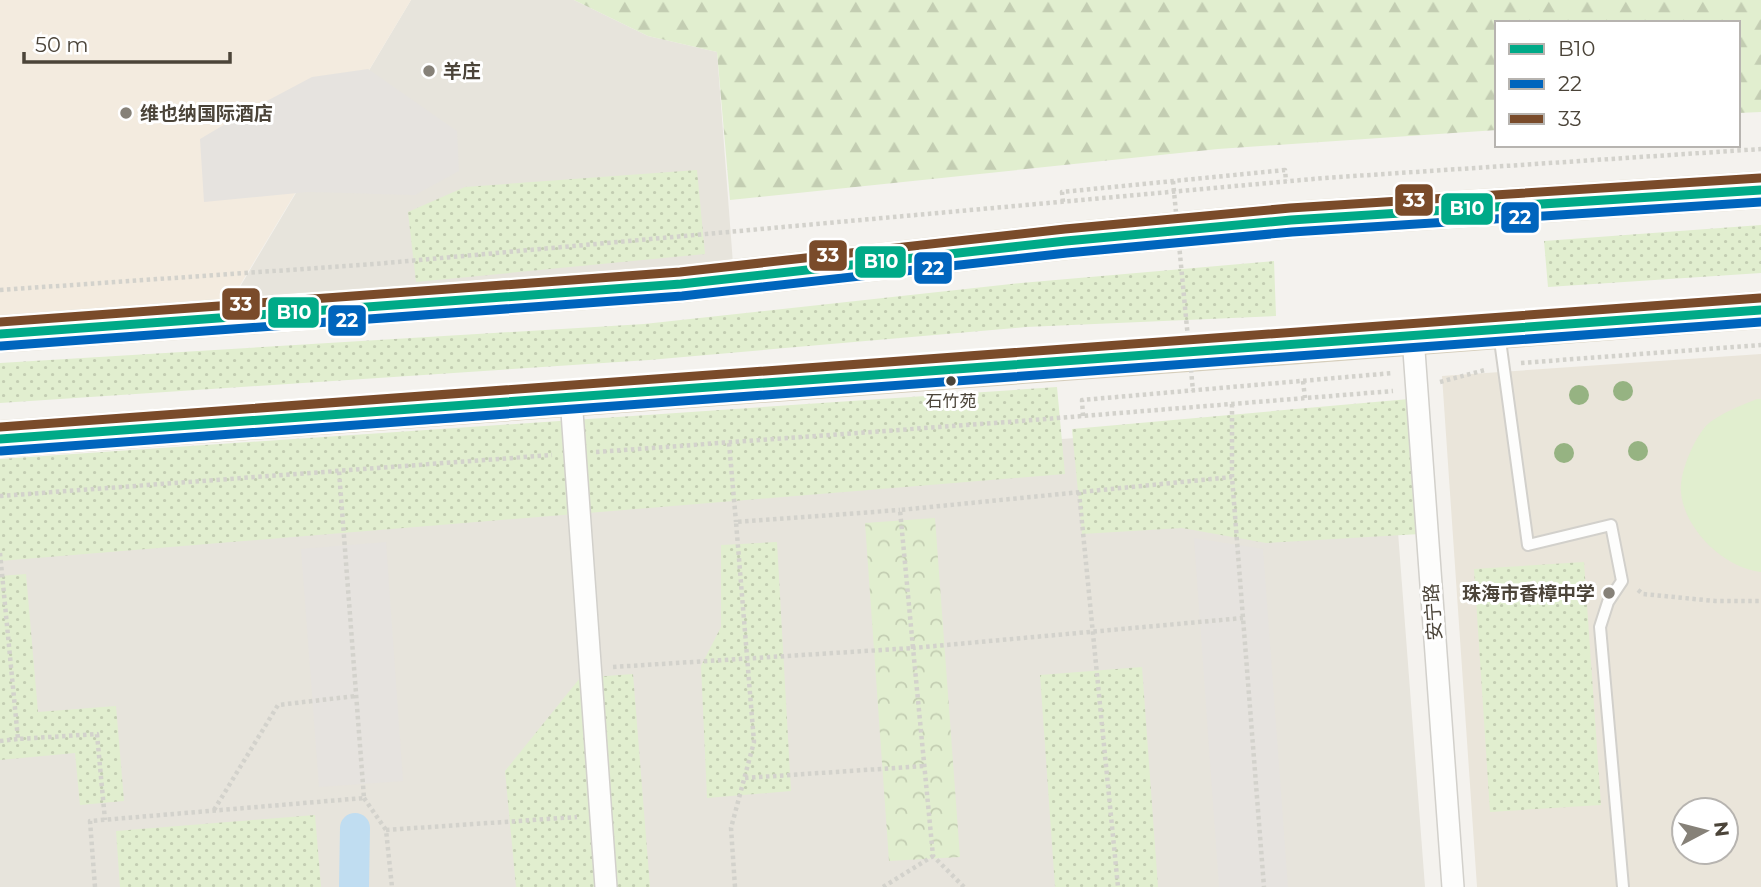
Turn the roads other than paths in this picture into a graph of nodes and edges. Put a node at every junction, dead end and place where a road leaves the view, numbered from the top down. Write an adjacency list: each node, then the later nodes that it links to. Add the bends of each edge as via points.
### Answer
1 (1761, 190): 4 (main road, via 1291,220 681,284)
2 (1761, 310): 3 (main road)
3 (1498, 330): 5 (main road); 10 (lane, via 1528,545 1611,524 1622,580 1608,602 1601,626)
4 (0, 334)
5 (1413, 337): 6 (main road); 9 (street, 安宁路)
6 (571, 397): 7 (main road); 8 (street)
7 (0, 439)
8 (606, 887)
9 (1453, 887)
10 (1623, 887)

